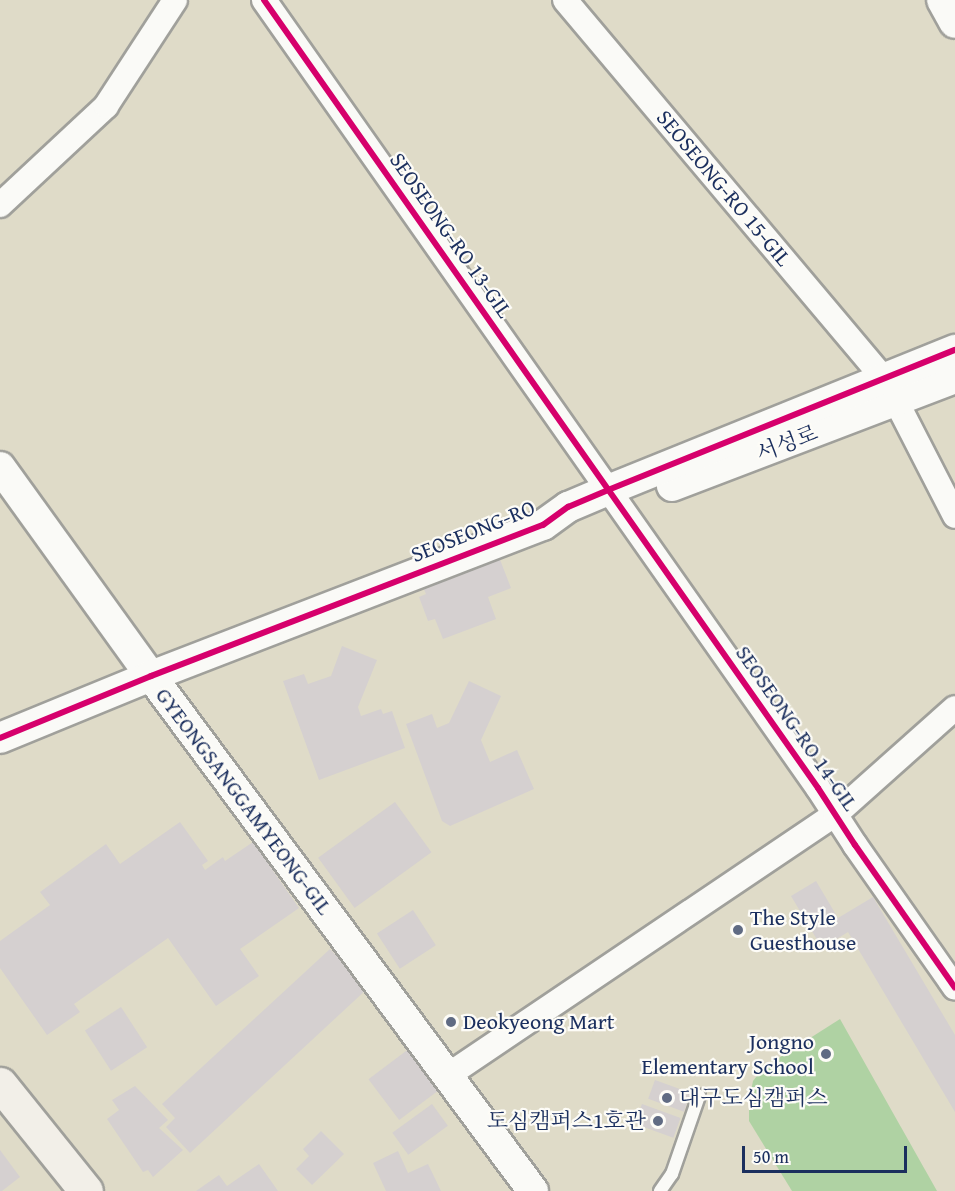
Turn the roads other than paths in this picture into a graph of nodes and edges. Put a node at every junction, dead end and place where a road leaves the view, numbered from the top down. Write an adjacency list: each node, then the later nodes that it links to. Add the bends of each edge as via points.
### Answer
1 (175, 0): 6 (street, via 106,106)
2 (264, 0): 11 (street, SEOSEONG-RO 13-GIL)
3 (565, 0): 9 (street, SEOSEONG-RO 15-GIL)
4 (942, 0): 5 (street)
5 (955, 22)
6 (0, 205)
7 (955, 350): 9 (street, SEOSEONG-RO)
8 (955, 378): 9 (street)
9 (890, 390): 11 (street, SEOSEONG-RO); 12 (street, SEOSEONG-RO 15-GIL)
10 (0, 467): 13 (street, GYEONGSANGGAMYEONG-GIL)
11 (613, 498): 13 (street, SEOSEONG-RO, via 568,507 543,525); 16 (street, SEOSEONG-RO 14-GIL)
12 (955, 516)
13 (151, 676): 15 (street, SEOSEONG-RO); 18 (street, GYEONGSANGGAMYEONG-GIL)
14 (955, 708): 16 (street, SEOSEONG-RO 14-GIL)
15 (0, 738)
16 (836, 814): 17 (street, SEOSEONG-RO 14-GIL); 18 (street)
17 (955, 988)
18 (447, 1076): 22 (street, GYEONGSANGGAMYEONG-GIL)
19 (0, 1084): 21 (main road)
20 (699, 1096): 23 (lane, via 672,1174)
21 (86, 1191)
22 (533, 1191)
23 (660, 1191)

